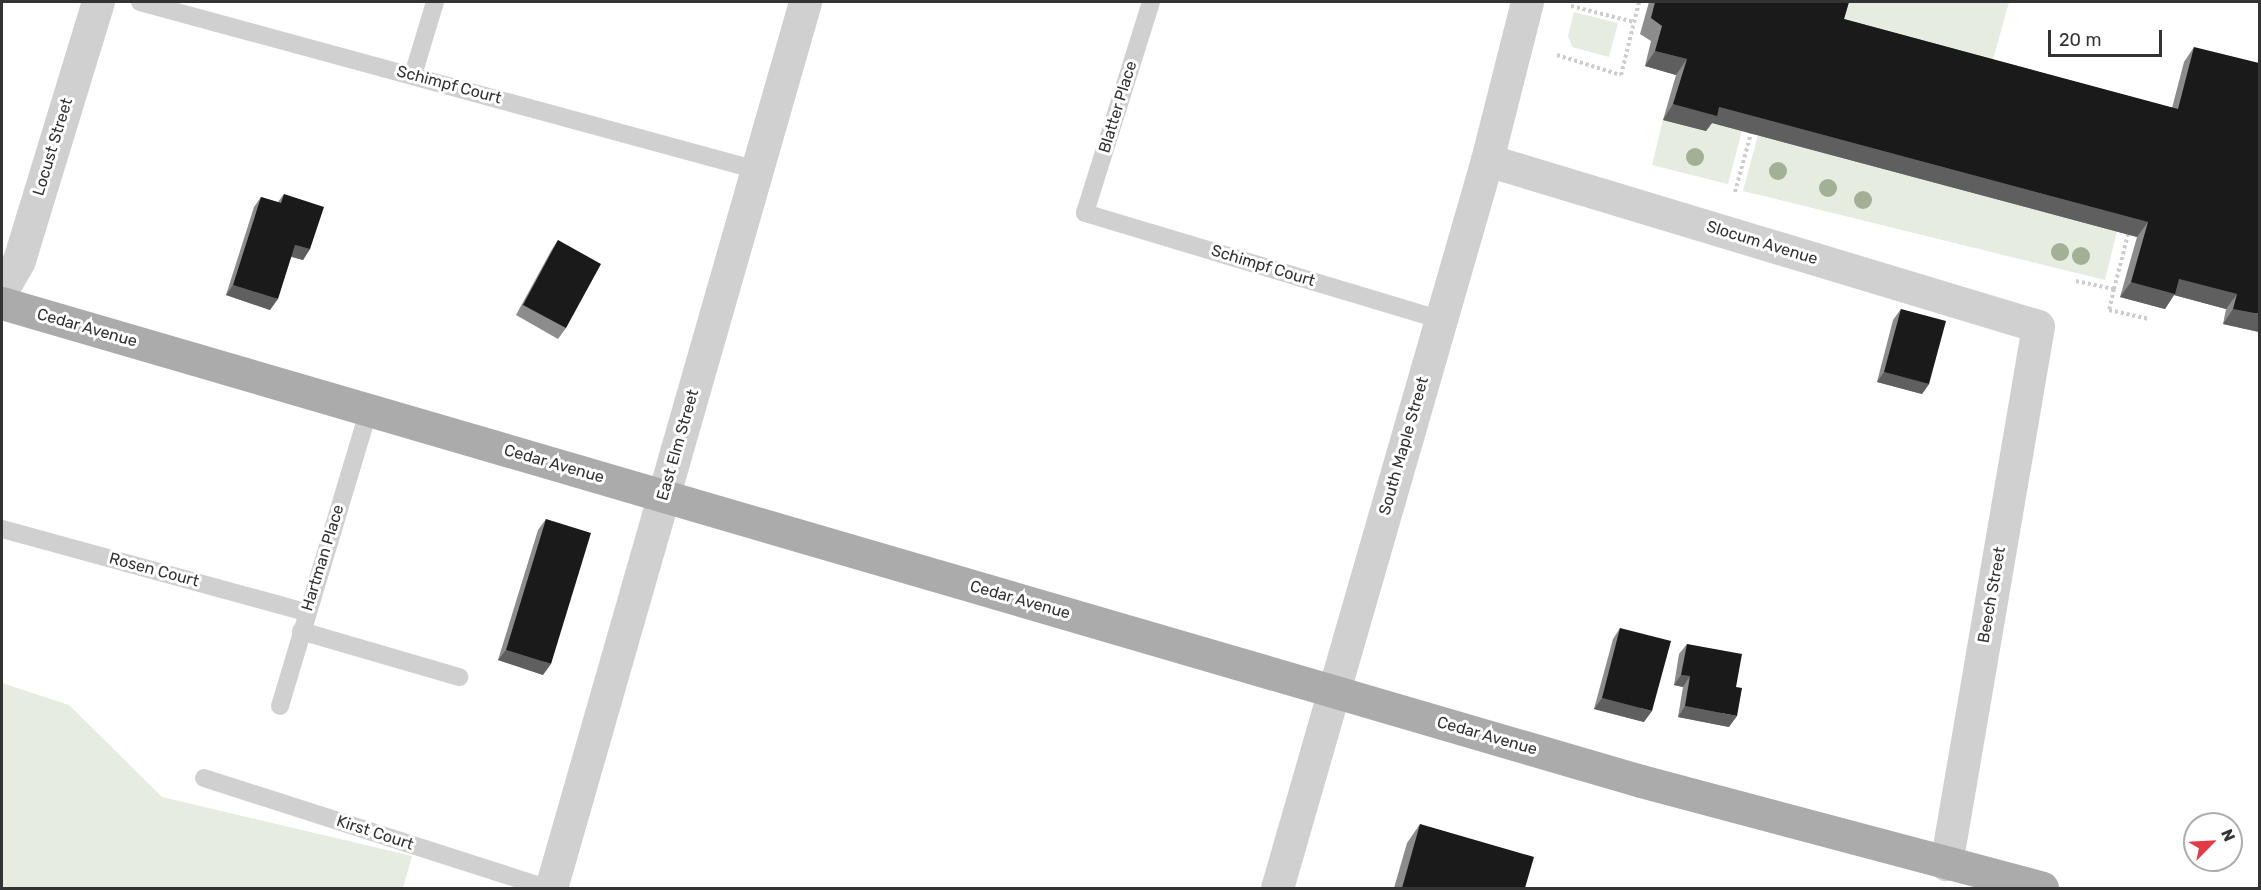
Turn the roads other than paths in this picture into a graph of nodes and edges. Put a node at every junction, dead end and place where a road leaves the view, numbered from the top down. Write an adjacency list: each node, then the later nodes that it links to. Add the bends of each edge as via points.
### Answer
1 (98, 2): 11 (street, Locust Street, via 19,260)
2 (140, 2): 7 (lane, Schimpf Court)
3 (435, 2): 7 (lane)
4 (805, 2): 9 (street, East Elm Street)
5 (1151, 2): 10 (lane, Blatter Place)
6 (1527, 2): 8 (street, South Maple Street)
7 (414, 75): 9 (lane, Schimpf Court)
8 (1486, 160): 13 (street, South Maple Street); 14 (street, Slocum Avenue)
9 (757, 170): 16 (street, East Elm Street)
10 (1085, 213): 13 (lane, Schimpf Court)
11 (2, 290)
12 (2, 303): 15 (main road, Cedar Avenue)
13 (1441, 320): 21 (street, South Maple Street)
14 (2038, 326): 24 (street, Beech Street)
15 (369, 410): 16 (main road, Cedar Avenue); 18 (lane, Hartman Place)
16 (663, 496): 21 (main road, Cedar Avenue); 26 (street, East Elm Street)
17 (2, 529): 18 (lane, Rosen Court)
18 (306, 612): 19 (lane, Hartman Place)
19 (301, 631): 20 (lane); 22 (lane, Hartman Place)
20 (459, 677)
21 (1334, 691): 24 (main road, Cedar Avenue); 27 (street, South Maple Street)
22 (280, 706)
23 (204, 778): 25 (lane, Kirst Court)
24 (1946, 864): 28 (main road, Cedar Avenue)
25 (546, 888)
26 (551, 888)
27 (1276, 888)
28 (2042, 888)

